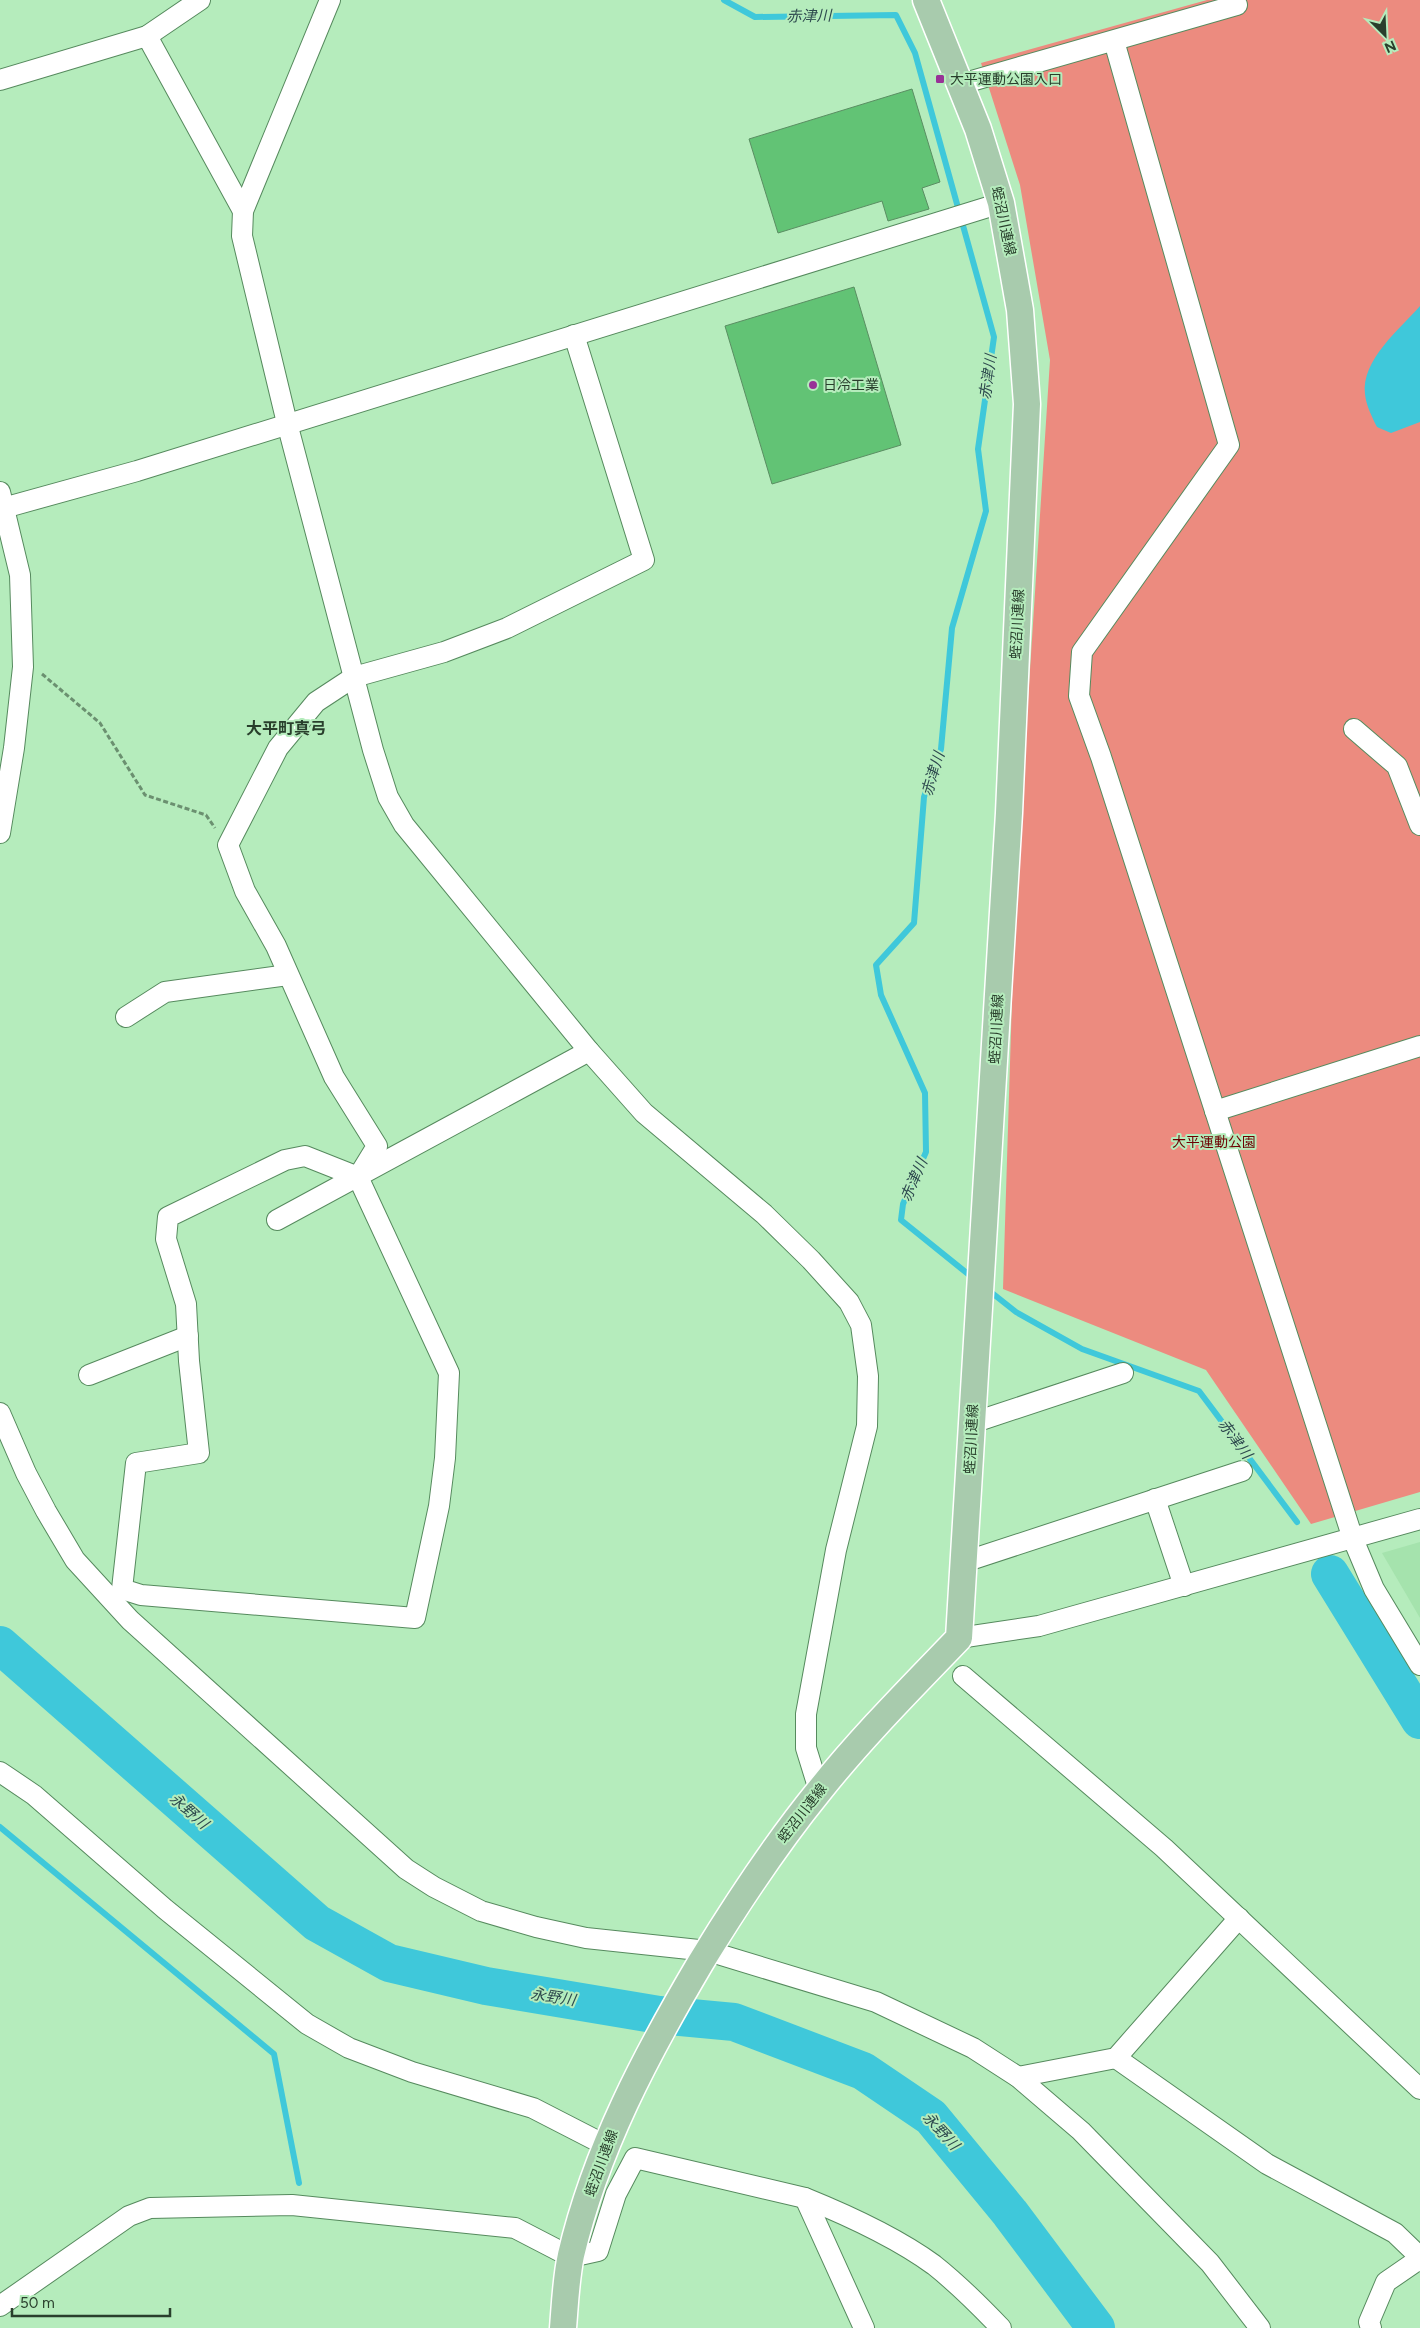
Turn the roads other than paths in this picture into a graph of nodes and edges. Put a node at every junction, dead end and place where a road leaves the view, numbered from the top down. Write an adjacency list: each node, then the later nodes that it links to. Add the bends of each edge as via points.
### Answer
1 (200, 0): 5 (street)
2 (330, 0): 10 (street)
3 (926, 0): 8 (main road, 蛭沼川連線)
4 (1237, 6): 6 (street)
5 (147, 36): 7 (street); 10 (street)
6 (1114, 41): 8 (street); 22 (street, via 1229,445 1082,652 1078,696 1101,757)
7 (0, 80)
8 (961, 84): 9 (main road, 蛭沼川連線, via 993,171)
9 (1001, 204): 11 (street); 29 (main road, 蛭沼川連線, via 1020,310 1027,404 1009,813)
10 (244, 211): 12 (street, via 242,236)
11 (574, 335): 12 (street); 14 (street, via 644,560 507,628 444,652)
12 (287, 423): 13 (street, via 137,471); 14 (street)
13 (1, 503): 17 (street, via 20,575 23,659 14,748)
14 (354, 677): 18 (street, via 316,702 278,748 228,845 245,891 276,946); 21 (street, via 388,797 404,825)
15 (1354, 728): 16 (street, via 1397,766)
16 (1420, 826)
17 (0, 833)
18 (288, 975): 19 (street, via 165,992); 23 (street, via 334,1078 377,1146)
19 (126, 1017)
20 (1420, 1046): 22 (street)
21 (589, 1051): 23 (street); 40 (street, via 644,1113 764,1214 811,1260 849,1302 861,1325 868,1376 867,1426 836,1550 806,1714 806,1748)
22 (1215, 1112): 33 (street)
23 (358, 1177): 24 (street); 25 (street, via 305,1156 285,1160 168,1218 166,1239 186,1304); 25 (street, via 448,1373 445,1458 439,1506 415,1618 141,1595 122,1589 136,1463 199,1453)
24 (277, 1220)
25 (188, 1336): 27 (street)
26 (1123, 1373): 29 (street)
27 (89, 1375)
28 (0, 1413): 42 (street, via 38,1496 75,1560 130,1620 406,1869 481,1911 509,1920 586,1938)
29 (972, 1423): 34 (main road, 蛭沼川連線)
30 (1242, 1471): 31 (street)
31 (1155, 1499): 34 (street); 35 (street)
32 (1420, 1519): 33 (street)
33 (1353, 1539): 35 (street); 37 (street, via 1374,1589)
34 (964, 1562): 36 (main road, 蛭沼川連線)
35 (1184, 1586): 36 (street, via 1039,1626)
36 (959, 1638): 40 (main road, 蛭沼川連線, via 870,1730)
37 (1420, 1665)
38 (963, 1676): 41 (street, via 1164,1848)
39 (0, 1772): 46 (street, via 34,1795 165,1909 307,2024 349,2048 412,2072 532,2108)
40 (819, 1790): 42 (main road, 蛭沼川連線, via 753,1878)
41 (1238, 1918): 43 (street); 45 (street)
42 (705, 1957): 44 (street, via 876,2002 973,2048); 46 (main road, 蛭沼川連線, via 644,2062)
43 (1116, 2058): 44 (street); 49 (street, via 1267,2164 1395,2234)
44 (1018, 2077): 54 (street, via 1081,2131 1157,2206 1210,2263)
45 (1420, 2089)
46 (609, 2138): 48 (main road, 蛭沼川連線)
47 (805, 2198): 48 (street, via 635,2158 616,2194 598,2251); 52 (street); 53 (street, via 864,2225 934,2265)
48 (571, 2257): 50 (street, via 515,2228 292,2205 150,2208 129,2216); 51 (main road, 蛭沼川連線)
49 (1420, 2259): 55 (street, via 1386,2282 1369,2322)
50 (0, 2306)
51 (563, 2328)
52 (864, 2328)
53 (1001, 2328)
54 (1260, 2328)
55 (1371, 2328)

